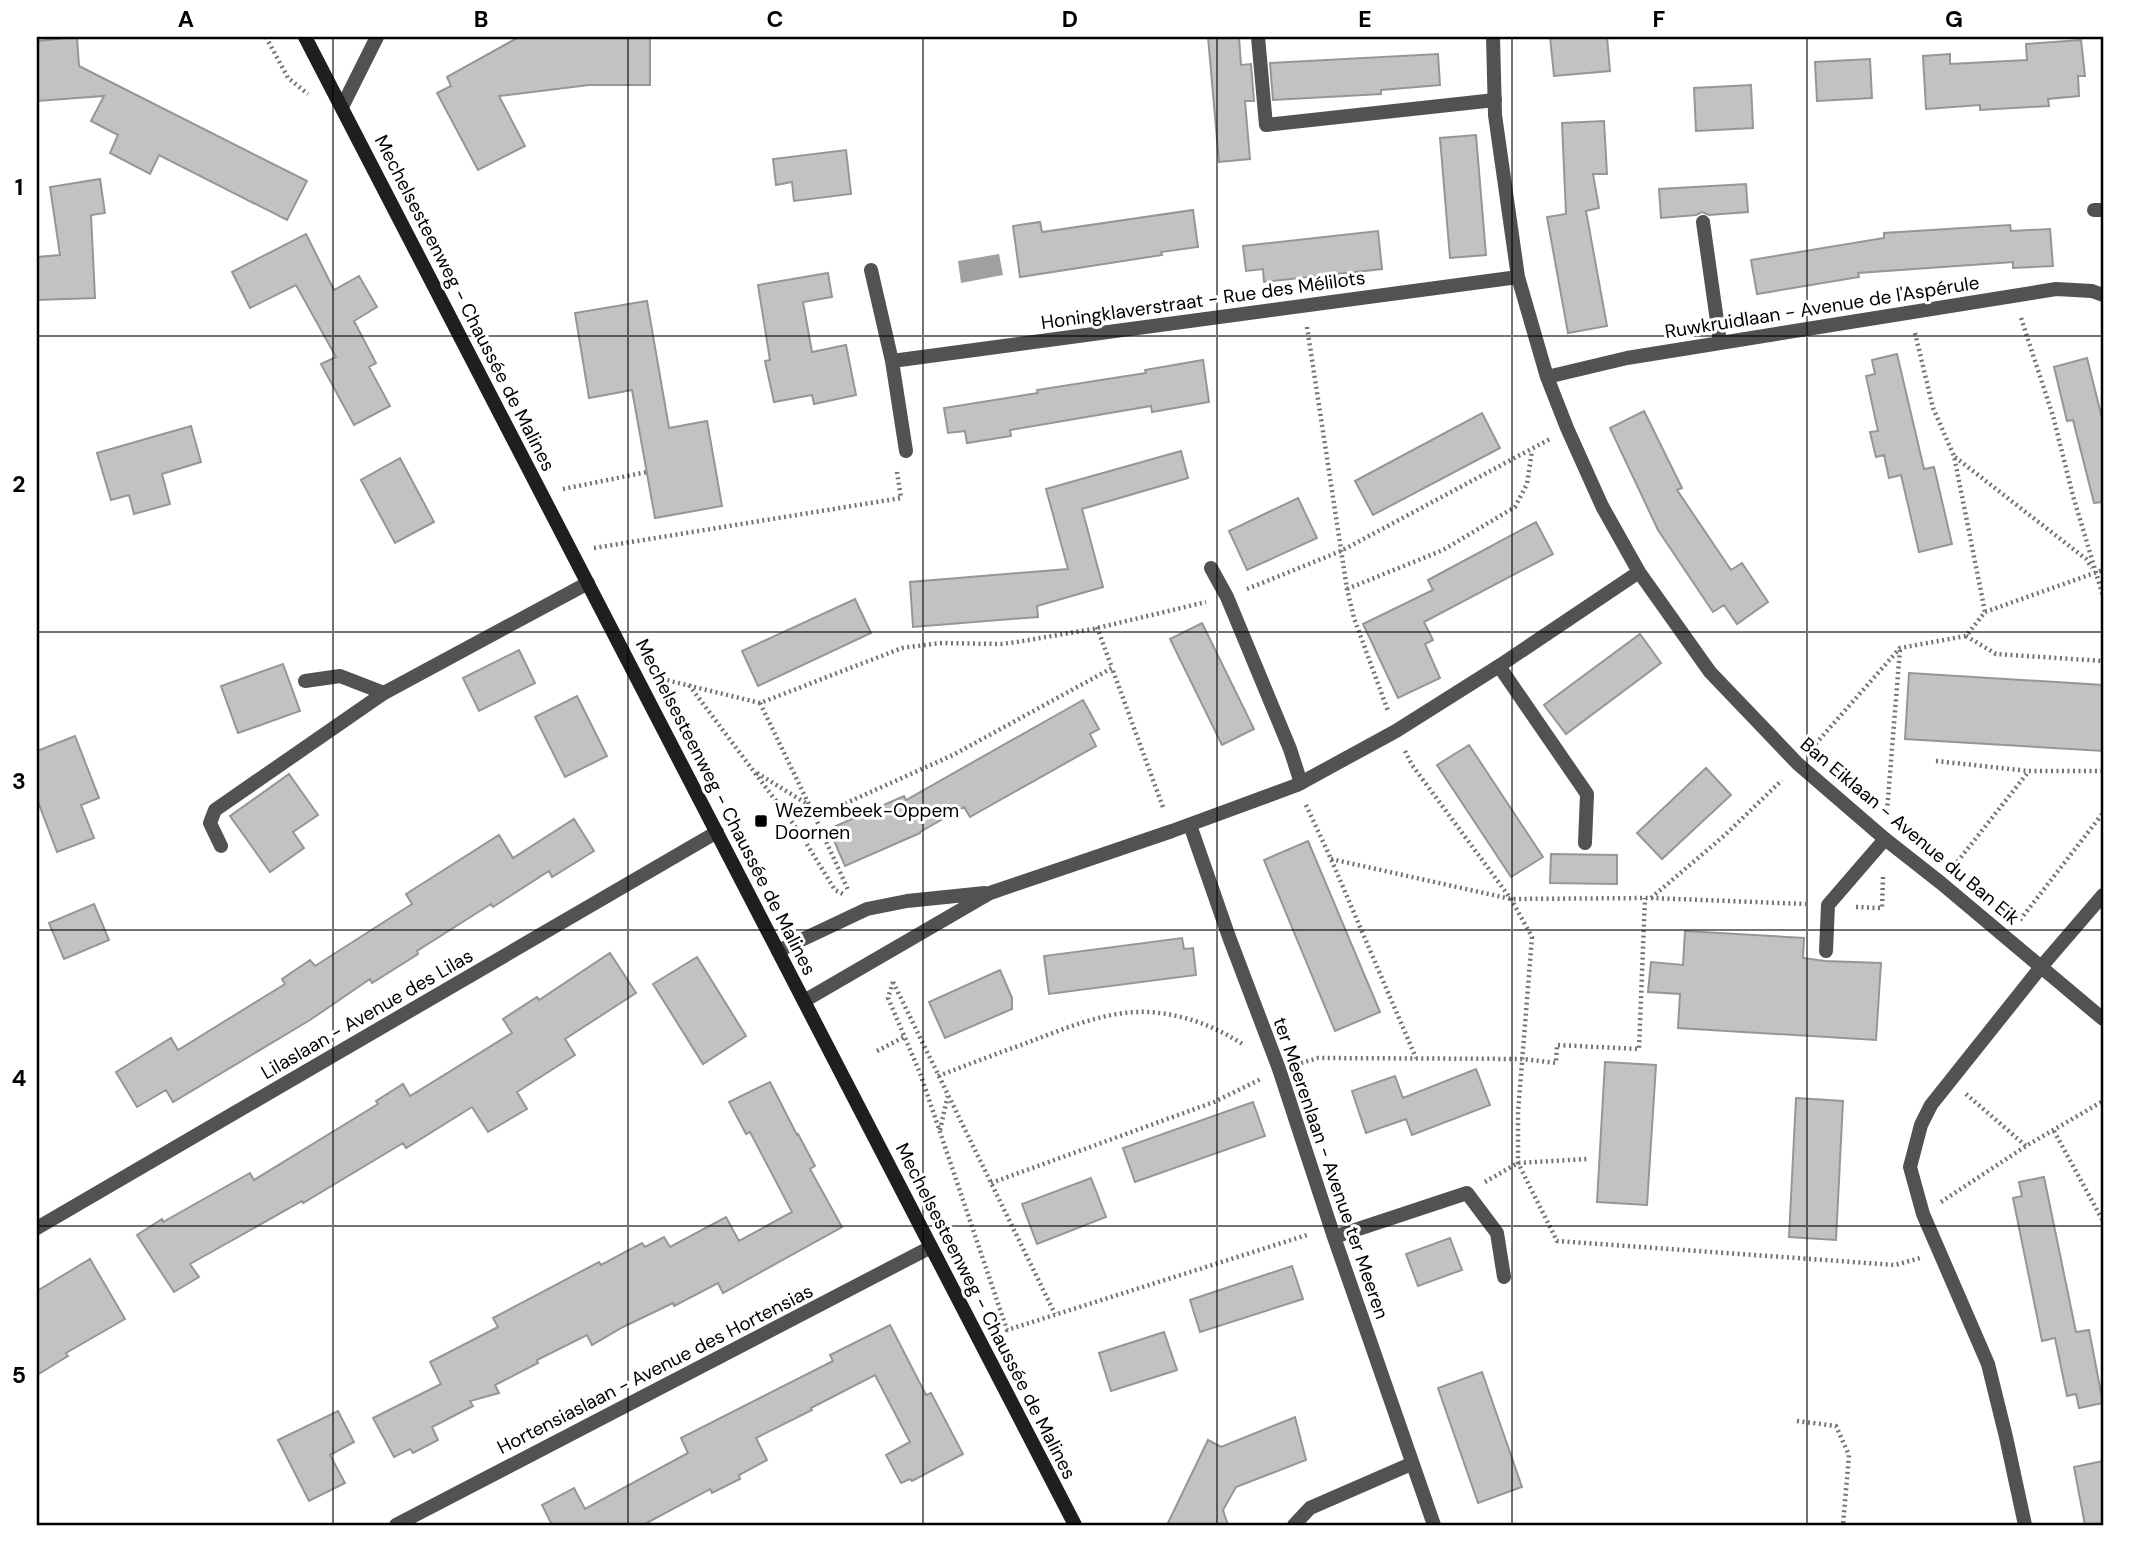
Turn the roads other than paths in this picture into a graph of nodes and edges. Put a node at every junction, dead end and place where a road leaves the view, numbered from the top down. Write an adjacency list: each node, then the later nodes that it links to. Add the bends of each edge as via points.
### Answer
1 (305, 37): 6 (main road, Mechelsesteenweg - Chaussée de Malines)
2 (377, 37): 6 (street)
3 (1258, 37): 5 (street, via 1266,125)
4 (1493, 37): 5 (street, Ban Eiklaan - Avenue du Ban Eik)
5 (1495, 100): 9 (street, Ban Eiklaan - Avenue du Ban Eik)
6 (342, 107): 17 (main road, Mechelsesteenweg - Chaussée de Malines)
7 (1703, 222): 11 (street)
8 (872, 270): 12 (street)
9 (1518, 277): 12 (street, Honingklaverstraat - Rue des Mélilots); 13 (street, Ban Eiklaan - Avenue du Ban Eik)
10 (2103, 295): 11 (street, Ruwkruidlaan - Avenue de l'Aspérule, via 2092,290 2056,289)
11 (1720, 342): 13 (street, Ruwkruidlaan - Avenue de l'Aspérule)
12 (892, 360): 14 (street)
13 (1547, 377): 16 (street, Ban Eiklaan - Avenue du Ban Eik, via 1602,506)
14 (906, 451)
15 (1211, 568): 21 (street, via 1290,749)
16 (1639, 572): 18 (street); 24 (street, Ban Eiklaan - Avenue du Ban Eik, via 1710,672 1798,764)
17 (589, 583): 20 (street); 23 (main road, Mechelsesteenweg - Chaussée de Malines)
18 (1499, 666): 21 (street, via 1396,731); 25 (street, via 1587,794)
19 (305, 681): 20 (street, via 340,676)
20 (384, 693): 26 (street, via 215,810 210,823)
21 (1299, 784): 22 (street)
22 (1190, 825): 27 (street); 35 (street, ter Meerenlaan - Avenue ter Meeren, via 1279,1069)
23 (717, 832): 29 (main road, Mechelsesteenweg - Chaussée de Malines); 34 (street, Lilaslaan - Avenue des Lilas)
24 (1885, 839): 30 (street, via 1828,905); 31 (street, Ban Eiklaan - Avenue du Ban Eik)
25 (1585, 843)
26 (221, 846)
27 (990, 893): 29 (street, via 867,909); 32 (street)
28 (2103, 895): 31 (street)
29 (778, 951): 32 (main road, Mechelsesteenweg - Chaussée de Malines)
30 (1826, 951)
31 (2041, 967): 33 (street, Ban Eiklaan - Avenue du Ban Eik); 43 (street, via 1931,1105 1910,1167 1923,1214 1988,1364)
32 (804, 1001): 36 (main road, Mechelsesteenweg - Chaussée de Malines)
33 (2103, 1019)
34 (37, 1228)
35 (1332, 1232): 37 (street, via 1467,1193 1497,1233); 38 (street, ter Meerenlaan - Avenue ter Meeren)
36 (931, 1247): 39 (street, Hortensiaslaan - Avenue des Hortensias); 40 (main road, Mechelsesteenweg - Chaussée de Malines)
37 (1504, 1277)
38 (1411, 1464): 41 (street, via 1310,1508); 42 (street, ter Meerenlaan - Avenue ter Meeren)
39 (396, 1525)
40 (1075, 1525)
41 (1294, 1525)
42 (1434, 1525)
43 (2025, 1525)

